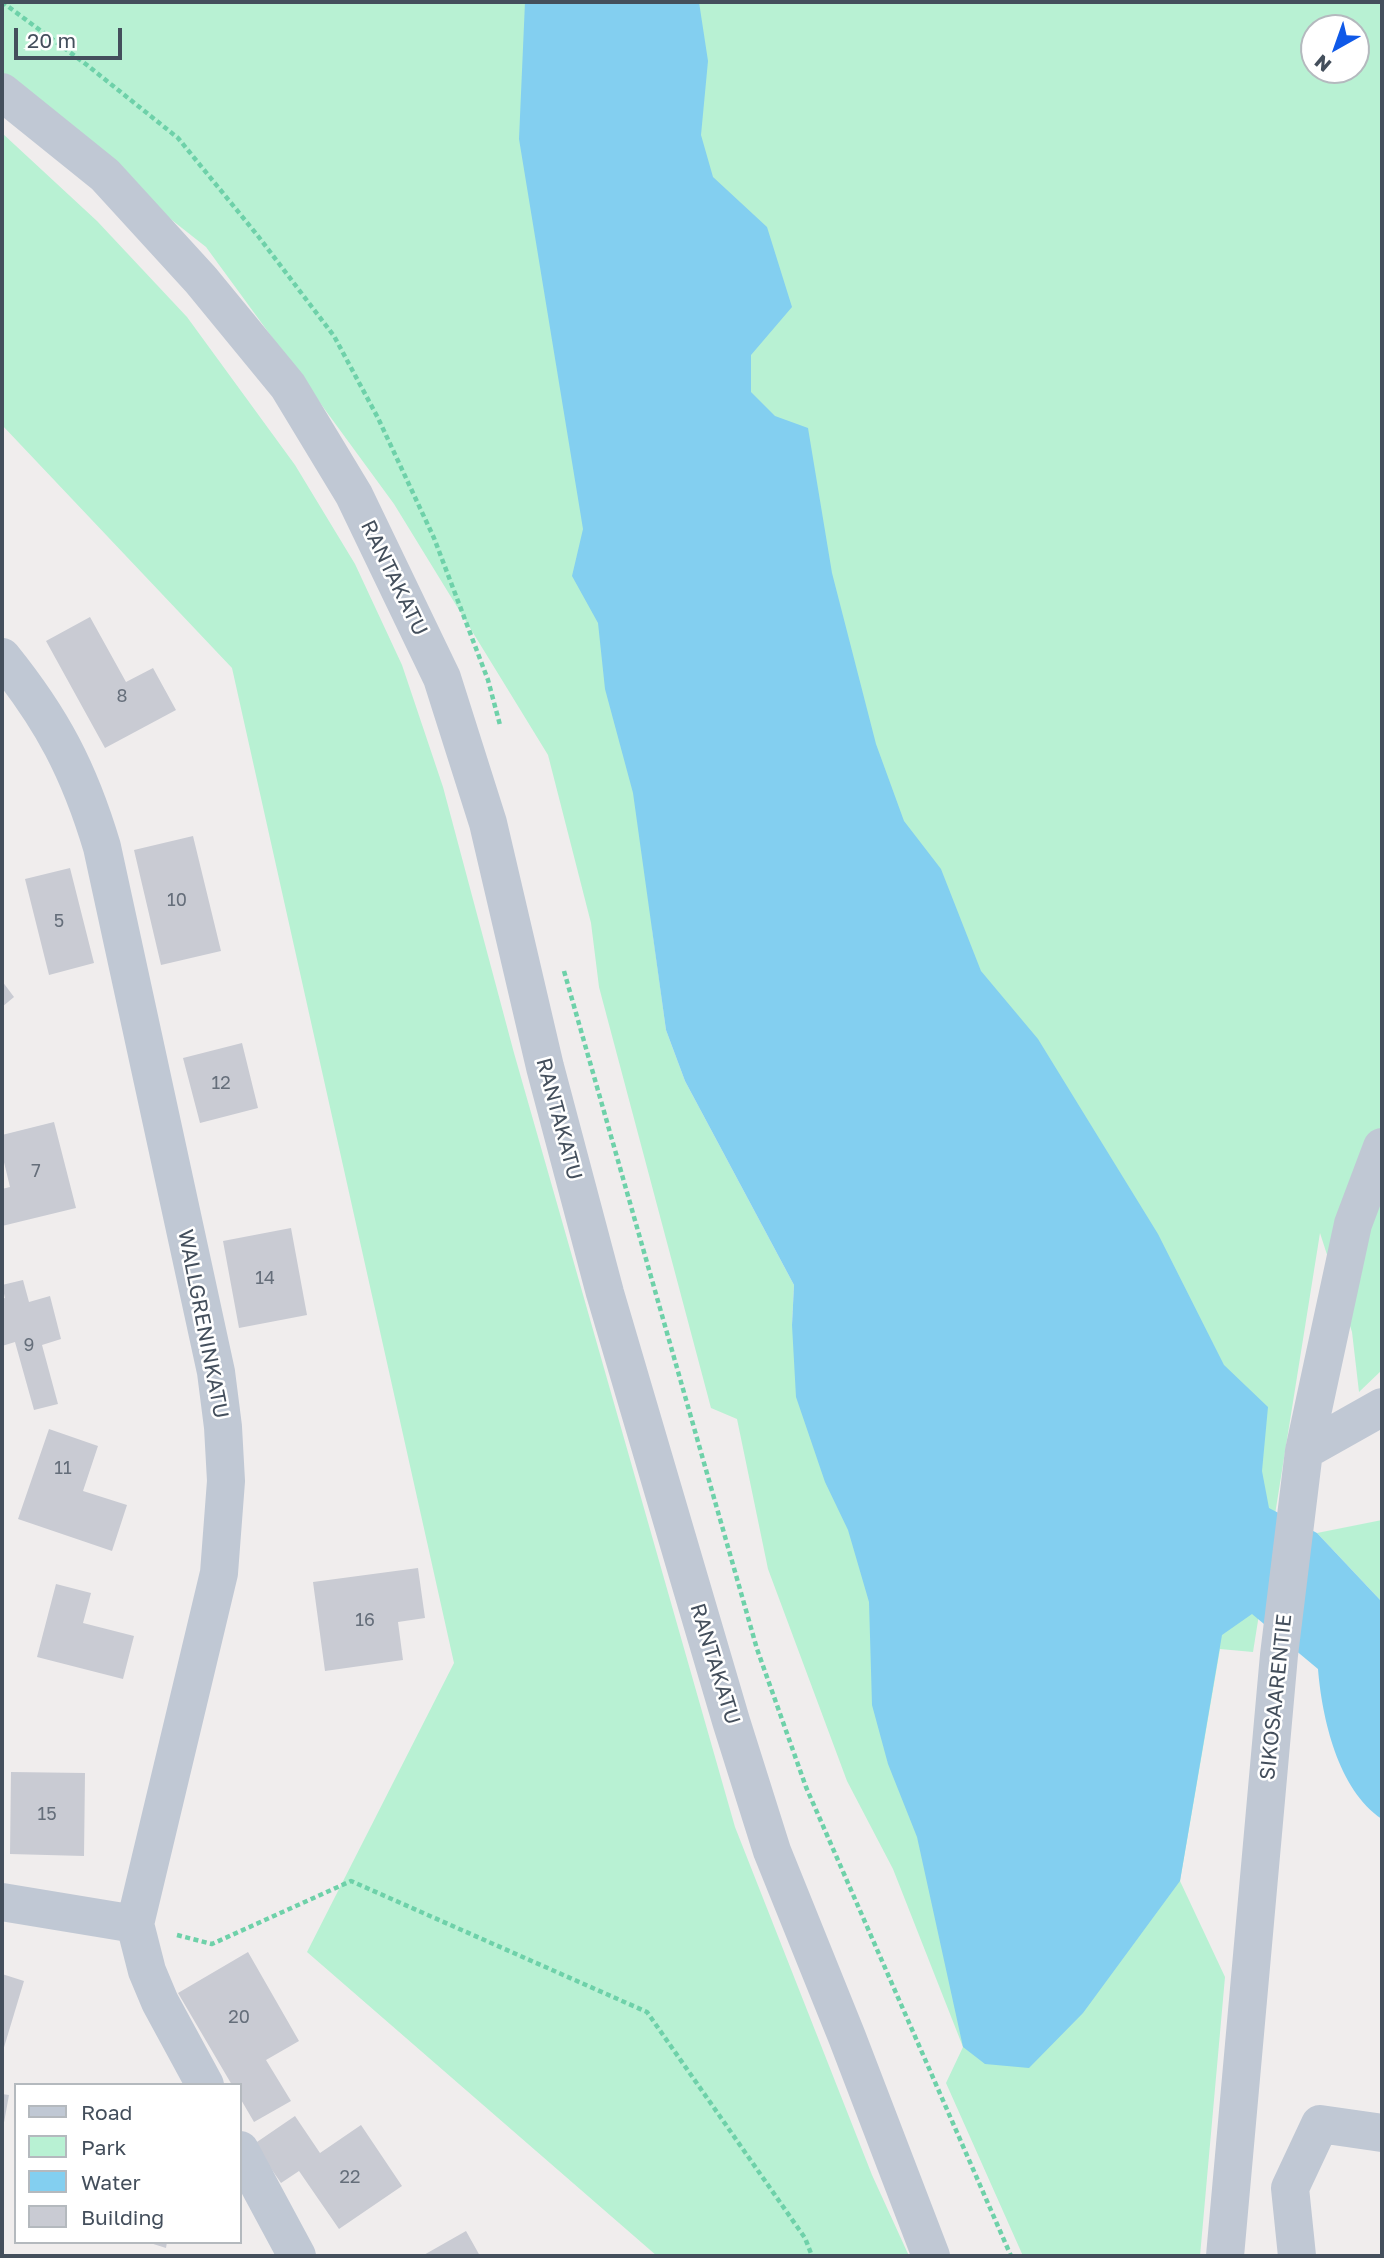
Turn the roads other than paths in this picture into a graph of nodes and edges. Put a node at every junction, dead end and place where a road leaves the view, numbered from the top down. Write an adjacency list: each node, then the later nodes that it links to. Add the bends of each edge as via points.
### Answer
1 (2, 92): 12 (street, RANTAKATU, via 105,175 201,280 288,386 354,495 442,678 488,823 545,1067 605,1293 739,1747 772,1851)
2 (2, 657): 7 (street, WALLGRENINKATU, via 62,744 99,835 213,1358 223,1427 226,1481 219,1573)
3 (1382, 1147): 5 (street, SIKOSAARENTIE, via 1353,1224)
4 (1382, 1407): 5 (street)
5 (1304, 1451): 13 (street, SIKOSAARENTIE, via 1279,1655)
6 (2, 1902): 7 (street)
7 (135, 1924): 8 (street, WALLGRENINKATU, via 151,1982)
8 (204, 2083)
9 (1382, 2133): 14 (street, via 1320,2124 1290,2188)
10 (242, 2154): 11 (street)
11 (297, 2256)
12 (931, 2256)
13 (1225, 2256)
14 (1297, 2256)

